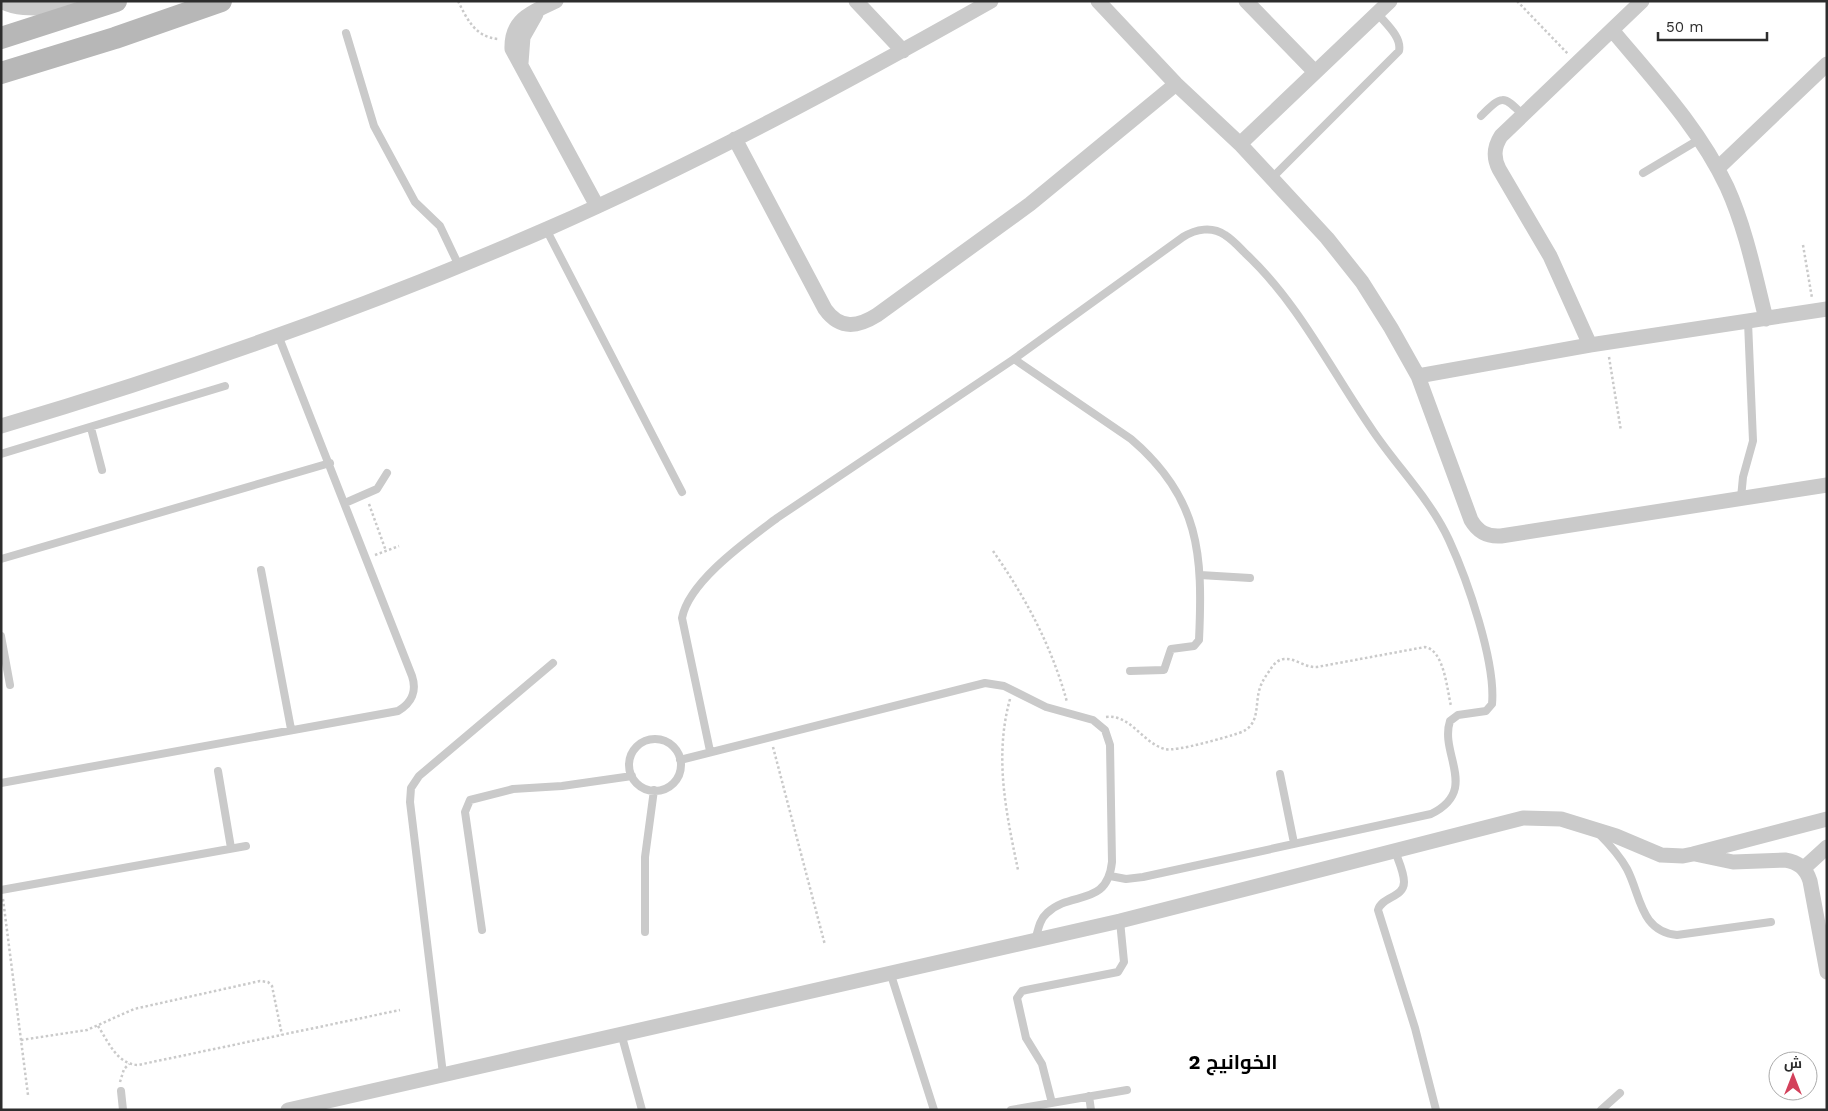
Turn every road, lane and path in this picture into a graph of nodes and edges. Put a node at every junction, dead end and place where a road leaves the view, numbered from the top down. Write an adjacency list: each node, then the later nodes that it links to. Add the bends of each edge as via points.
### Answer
1 (1, 1): 15 (street, via 27,8 63,7)
2 (116, 1): 15 (street)
3 (178, 1): 20 (street, via 128,24)
4 (221, 1): 20 (street)
5 (458, 1): 21 (path, via 476,31 493,39)
6 (556, 1): 14 (street)
7 (856, 1): 22 (street)
8 (991, 1): 22 (street)
9 (1098, 1): 28 (street)
10 (1246, 1): 26 (street)
11 (1390, 1): 16 (street)
12 (1517, 1): 23 (path)
13 (1642, 1): 17 (street)
14 (541, 8): 21 (street, via 519,22); 25 (street, via 523,37)
15 (87, 11): 19 (street)
16 (1377, 14): 26 (street); 36 (lane, via 1397,37 1399,51)
17 (1612, 30): 23 (street); 31 (street)
18 (346, 33): 40 (lane, via 374,126 415,202 440,226)
19 (1, 38)
20 (115, 38): 27 (street)
21 (512, 39): 25 (street, via 515,58)
22 (902, 51): 32 (street)
23 (1577, 64): 29 (street)
24 (1827, 64): 34 (street)
25 (523, 72): 37 (street)
26 (1315, 72): 33 (street)
27 (1, 73)
28 (1176, 84): 32 (street, via 1030,204 877,315 856,325 838,322 825,309); 33 (street)
29 (1523, 115): 30 (lane, via 1503,99 1496,100); 46 (street, via 1498,142 1496,163 1550,256)
30 (1481, 116)
31 (1700, 139): 34 (street); 35 (lane)
32 (735, 140): 37 (street)
33 (1240, 144): 36 (street)
34 (1718, 168): 42 (street, via 1744,232)
35 (1643, 173)
36 (1272, 178): 48 (street, via 1328,238 1362,282)
37 (597, 206): 38 (street)
38 (546, 229): 40 (street); 58 (lane)
39 (1802, 245): 41 (path)
40 (459, 266): 44 (street)
41 (1821, 310): 42 (street)
42 (1766, 319): 43 (street)
43 (1748, 322): 45 (street); 60 (lane, via 1753,441 1743,476)
44 (278, 335): 50 (street, via 143,382); 54 (lane)
45 (1607, 343): 46 (street); 52 (path)
46 (1590, 346): 48 (street)
47 (1014, 358): 68 (lane, via 1131,439 1163,470 1186,509 1194,530); 76 (lane, via 1189,233 1212,230 1226,236 1253,260 1284,297 1374,432 1426,500 1448,539 1477,616 1492,700 1486,711); 80 (lane, via 777,518 730,556 692,594 684,610 683,627)
48 (1418, 376): 60 (street, via 1471,520 1486,535 1501,536)
49 (225, 386): 51 (lane)
50 (1, 426)
51 (91, 428): 53 (lane); 55 (lane)
52 (1621, 431)
53 (1, 454)
54 (330, 463): 61 (lane); 66 (lane)
55 (102, 470)
56 (387, 473): 59 (lane, via 381,484)
57 (1827, 485): 60 (street)
58 (682, 492)
59 (366, 495): 61 (lane); 63 (path)
60 (1741, 498)
61 (345, 503): 65 (lane)
62 (399, 546): 63 (path)
63 (386, 551): 65 (path)
64 (993, 551): 75 (path, via 1040,629)
65 (366, 558): 78 (lane, via 412,676 412,696 398,711)
66 (1, 559)
67 (261, 570): 78 (lane)
68 (1200, 575): 69 (lane); 72 (lane, via 1197,643 1171,649 1164,670)
69 (1250, 578)
70 (1, 636): 73 (lane)
71 (554, 663): 113 (lane, via 419,776 411,788 410,802)
72 (1130, 671)
73 (10, 685)
74 (1012, 690): 75 (lane); 79 (lane, via 995,684 976,685); 96 (path, via 1001,764)
75 (1071, 715): 77 (lane)
76 (1454, 717): 77 (path, via 1439,657 1425,646 1317,667 1282,660 1274,664 1264,678 1255,718 1247,729 1176,750 1160,747 1120,718); 89 (lane, via 1448,726 1456,785 1444,806 1431,814)
77 (1093, 720): 97 (lane, via 1105,730 1110,745)
78 (291, 730): 85 (lane)
79 (770, 736): 80 (lane); 104 (path)
80 (710, 751): 81 (lane)
81 (680, 760): 84 (lane, via 672,746 649,740 634,748 629,762); 86 (lane, via 680,774 676,780 666,788)
82 (218, 771): 92 (lane)
83 (1280, 774): 89 (lane)
84 (632, 776): 86 (lane, via 642,786); 101 (lane, via 513,789 470,800 465,812)
85 (1, 783)
86 (654, 790): 102 (lane, via 644,857)
87 (1827, 819): 94 (street)
88 (1597, 832): 93 (street, via 1561,819 1522,818); 94 (street, via 1661,855); 100 (lane, via 1626,867 1646,918 1662,932 1677,935)
89 (1294, 843): 97 (lane, via 1143,877 1126,879)
90 (246, 846): 92 (lane)
91 (1827, 847): 95 (street)
92 (231, 848): 98 (lane)
93 (1394, 851): 99 (street); 126 (lane, via 1404,879 1403,887 1378,910 1415,1028)
94 (1693, 854): 95 (street, via 1733,862 1785,860)
95 (1804, 868): 105 (street, via 1810,881)
96 (1018, 870)
97 (1110, 876): 103 (lane, via 1097,892 1047,913)
98 (1, 890): 111 (path)
99 (1120, 921): 103 (street); 119 (lane, via 1124,962 1118,972 1026,990 1017,998 1026,1038 1042,1064)
100 (1771, 922)
101 (482, 930)
102 (644, 932)
103 (1035, 941): 106 (street)
104 (825, 945)
105 (1827, 972)
106 (891, 975): 109 (street); 123 (lane)
107 (400, 1010): 110 (path)
108 (98, 1026): 110 (path, via 146,1006 264,981 273,990); 111 (path); 112 (path, via 118,1056)
109 (621, 1033): 113 (street); 122 (lane)
110 (282, 1036): 112 (path, via 143,1065)
111 (21, 1040): 117 (path)
112 (129, 1064): 115 (path, via 122,1074)
113 (443, 1074): 121 (street)
114 (1127, 1090): 118 (lane)
115 (121, 1091): 120 (lane)
116 (1620, 1093): 127 (lane)
117 (28, 1095)
118 (1089, 1096): 119 (lane); 125 (lane)
119 (1052, 1103): 124 (lane)
120 (123, 1110)
121 (288, 1110)
122 (642, 1110)
123 (934, 1110)
124 (1011, 1110)
125 (1091, 1110)
126 (1436, 1110)
127 (1601, 1110)

